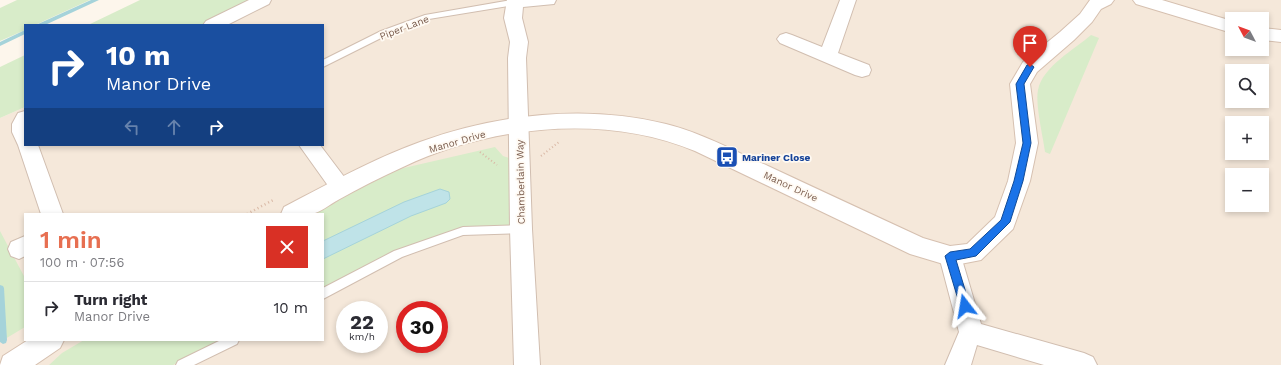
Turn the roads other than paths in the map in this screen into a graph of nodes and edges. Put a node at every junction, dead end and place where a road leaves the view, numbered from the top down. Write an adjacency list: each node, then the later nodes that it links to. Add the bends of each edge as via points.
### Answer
1 (263, 0): 7 (street)
2 (548, 0): 6 (street)
3 (848, 0): 12 (street)
4 (1105, 0): 24 (street, Manor Drive, via 1095,5 1086,18 1030,67 1020,84 1027,143 1019,181 1005,222 973,253)
5 (1142, 0): 8 (street)
6 (515, 1): 13 (lane, Piper Lane, via 428,17 384,33); 16 (street, Chamberlain Way, via 513,18 519,42)
7 (222, 23)
8 (1225, 25)
9 (1269, 35): 10 (street)
10 (1281, 36)
11 (786, 39): 12 (street)
12 (828, 56): 14 (street)
13 (324, 63)
14 (862, 70)
15 (24, 120): 17 (street, via 21,126)
16 (519, 126): 20 (street, Manor Drive, via 473,134 421,152); 23 (street, Chamberlain Way); 24 (street, Manor Drive, via 608,122 668,133 706,146 918,247)
17 (24, 138)
18 (28, 146): 21 (street)
19 (310, 146): 20 (street)
20 (341, 188): 22 (street, Manor Drive)
21 (52, 213)
22 (294, 213)
23 (521, 229): 25 (lane, via 463,231 398,254); 31 (street, Chamberlain Way)
24 (950, 256): 26 (street)
25 (324, 293)
26 (971, 332): 32 (street); 33 (street)
27 (49, 341): 29 (street)
28 (231, 341): 30 (lane)
29 (12, 365)
30 (182, 365)
31 (527, 365)
32 (958, 365)
33 (1084, 365)

